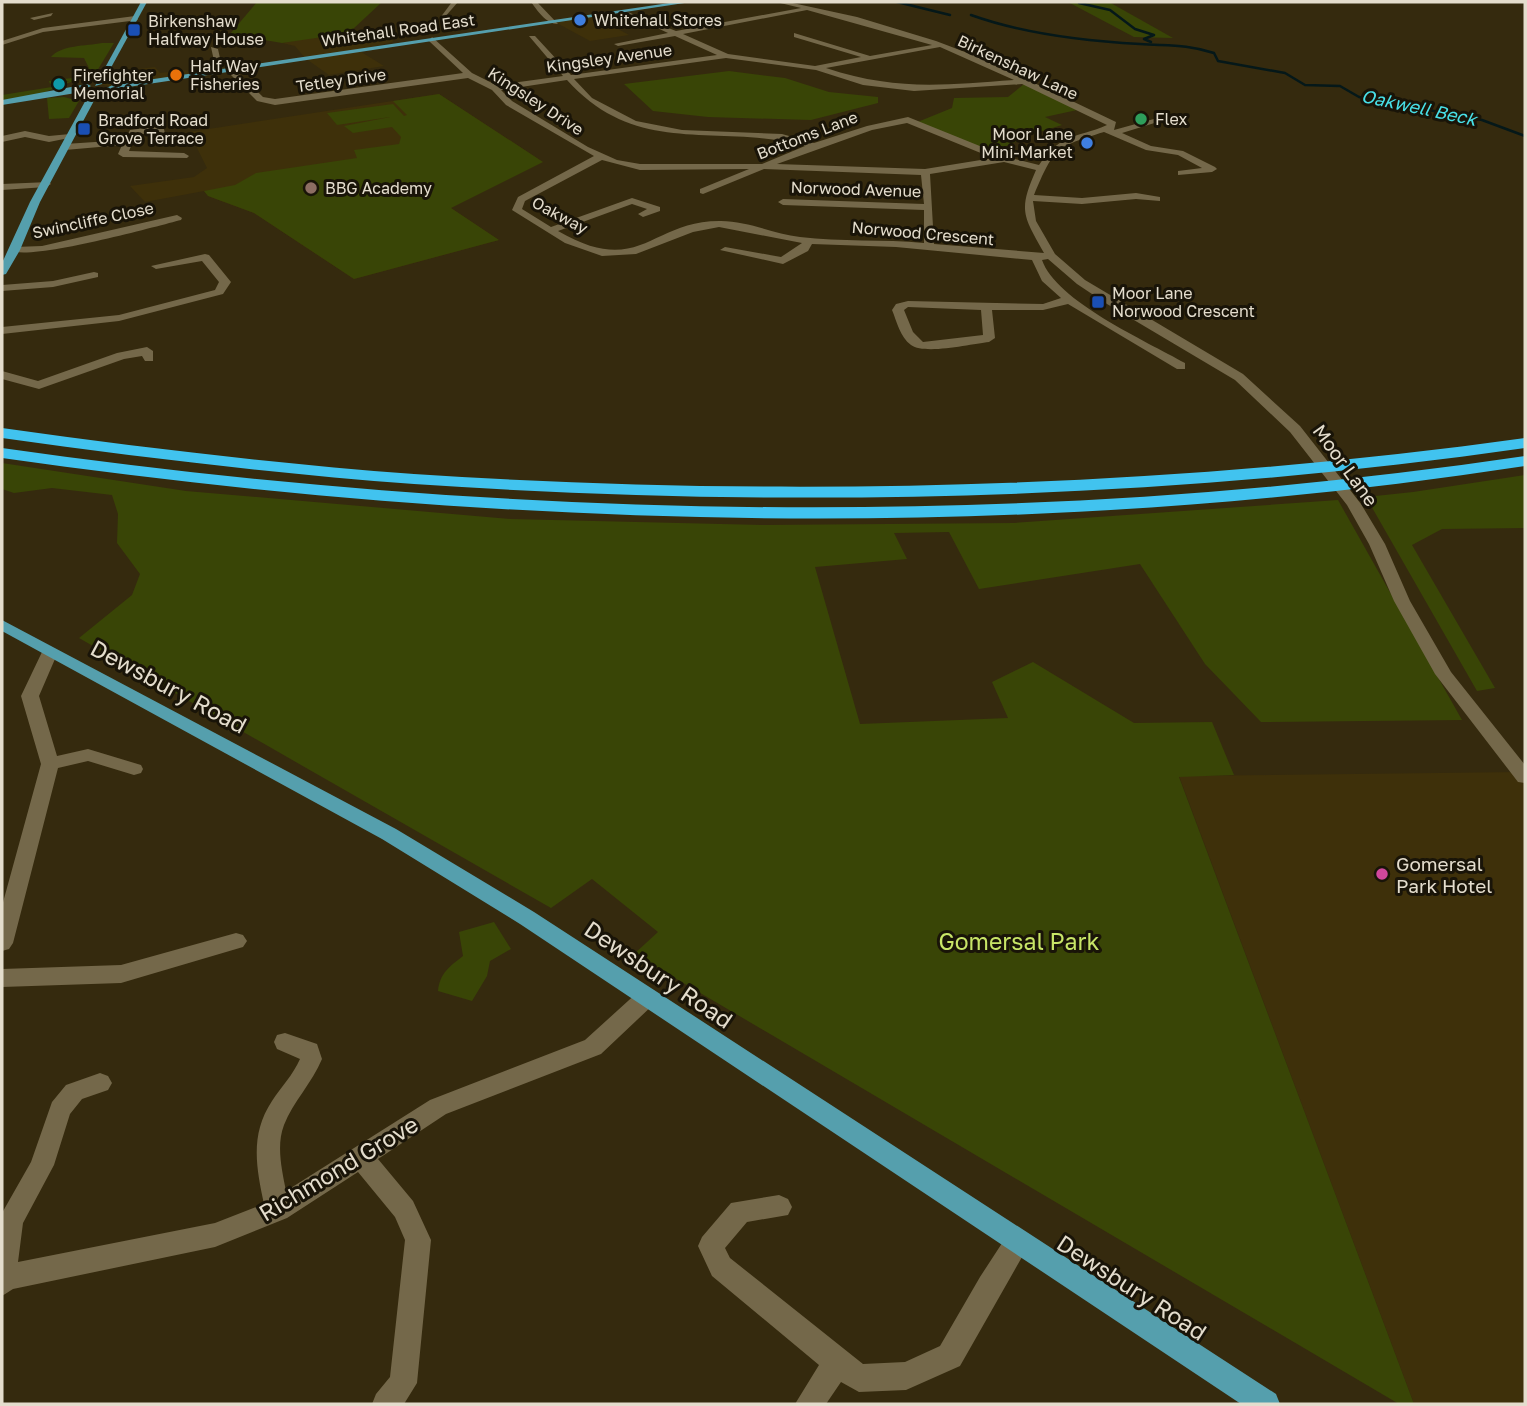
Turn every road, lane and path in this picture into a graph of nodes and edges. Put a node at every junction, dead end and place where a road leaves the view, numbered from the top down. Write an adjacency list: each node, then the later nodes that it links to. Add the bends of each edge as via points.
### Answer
1 (144, 2): 10 (main road)
2 (455, 2): 9 (street)
3 (534, 2): 12 (street)
4 (688, 2): 7 (main road, Whitehall Road East)
5 (779, 2): 6 (street, Birkenshaw Lane)
6 (810, 9): 13 (street); 19 (street, Birkenshaw Lane)
7 (627, 12): 12 (main road, Whitehall Road East); 13 (street)
8 (51, 14): 11 (street, via 37,17)
9 (448, 15)
10 (135, 18): 11 (street); 29 (main road)
11 (84, 22): 17 (street)
12 (555, 22): 16 (main road, Whitehall Road East)
13 (679, 34): 18 (street); 21 (street)
14 (797, 34): 22 (street)
15 (532, 38): 26 (street)
16 (432, 39): 24 (main road, Whitehall Road East); 25 (street, Kingsley Drive)
17 (2, 43)
18 (618, 44)
19 (939, 46): 22 (street); 27 (street, Birkenshaw Lane)
20 (214, 49): 24 (street)
21 (726, 56): 23 (street); 26 (street, Kingsley Avenue)
22 (869, 58): 23 (street)
23 (815, 68): 27 (street, via 914,93)
24 (225, 70): 25 (street, Tetley Drive, via 260,99 275,102); 29 (main road, Whitehall Road East, via 113,87 106,92)
25 (469, 75): 28 (street, Kingsley Drive)
26 (569, 78): 28 (street, Kingsley Avenue); 37 (street, via 602,109 633,123 682,133 782,137)
27 (1021, 82): 32 (street, Birkenshaw Lane, via 1113,124)
28 (495, 88): 39 (street, Kingsley Drive, via 509,103)
29 (96, 89): 30 (main road); 35 (main road)
30 (2, 102)
31 (1158, 119): 32 (street)
32 (1108, 131): 42 (street, via 1063,142); 44 (street, via 1149,148 1180,153 1212,169)
33 (162, 132): 36 (street, via 133,132)
34 (2, 139): 35 (street, via 14,134)
35 (68, 142): 36 (street); 45 (main road)
36 (128, 142): 38 (street, via 124,154)
37 (814, 146): 40 (street, Bottoms Lane, via 908,120); 41 (street, Bottoms Lane)
38 (184, 156)
39 (600, 157): 41 (street, Kingsley Drive, via 640,167); 54 (street, Oakway, via 521,199 517,210)
40 (1004, 159): 42 (street, Bottoms Lane); 43 (street, Kingsley Drive)
41 (763, 167): 43 (street, Kingsley Drive); 47 (street, Bottoms Lane)
42 (1041, 168): 48 (street)
43 (925, 172): 51 (street)
44 (1181, 173)
45 (46, 184): 46 (street); 57 (main road)
46 (2, 187)
47 (704, 191)
48 (1029, 198): 49 (street); 59 (street, Moor Lane, via 1031,222)
49 (1157, 199)
50 (783, 202): 51 (street, Norwood Avenue)
51 (929, 207): 56 (street)
52 (643, 214): 54 (street, via 656,209 636,199)
53 (177, 218): 57 (street, Swincliffe Close, via 42,249)
54 (551, 230): 55 (street, Oakway, via 603,253 638,252 700,226 717,224)
55 (808, 242): 56 (street, Norwood Crescent); 58 (street, via 786,265)
56 (929, 248): 60 (street, Norwood Crescent)
57 (15, 250): 62 (main road)
58 (725, 250)
59 (1051, 256): 60 (street); 79 (street, Moor Lane, via 1111,302 1239,377 1295,429 1354,504 1444,674)
60 (1036, 257): 65 (street, via 1049,283)
61 (156, 266): 67 (street, via 211,255 225,282 219,292 119,318)
62 (2, 272)
63 (93, 275): 64 (street)
64 (2, 288)
65 (1072, 299): 66 (street, via 1043,307); 69 (street)
66 (986, 307): 66 (street, via 989,338 924,346 911,340 898,310 908,304)
67 (2, 331)
68 (149, 358): 70 (street, via 147,351 121,356 39,385)
69 (1181, 366)
70 (2, 375)
71 (2, 433): 72 (highway, via 249,465 526,488 762,493 976,490 1179,479)
72 (1525, 443)
73 (2, 453): 74 (highway, via 330,494 485,505 969,512 1303,491)
74 (1525, 461)
75 (2, 625): 76 (main road, Dewsbury Road)
76 (50, 652): 77 (street, via 30,696); 83 (main road, Dewsbury Road, via 394,837)
77 (50, 764): 78 (street, via 88,755); 81 (street)
78 (134, 769)
79 (1525, 776)
80 (236, 941): 82 (street, via 121,974)
81 (2, 943)
82 (2, 978)
83 (647, 997): 86 (street, Richmond Grove, via 593,1048 438,1107); 89 (main road, Dewsbury Road)
84 (285, 1042): 88 (street, via 309,1051 311,1059 271,1125 269,1164)
85 (100, 1083): 90 (street, Richmond Grove, via 74,1092 60,1109 42,1165 11,1221)
86 (362, 1158): 88 (street, Richmond Grove); 92 (street, via 404,1209 418,1240 403,1383)
87 (779, 1208): 91 (street, via 740,1211 711,1246 721,1266)
88 (278, 1210): 90 (street, Richmond Grove, via 215,1235)
89 (1017, 1243): 91 (street, via 950,1356 906,1376 859,1378); 94 (main road, Dewsbury Road)
90 (2, 1281)
91 (838, 1362): 93 (street)
92 (386, 1404)
93 (809, 1404)
94 (1266, 1404)

